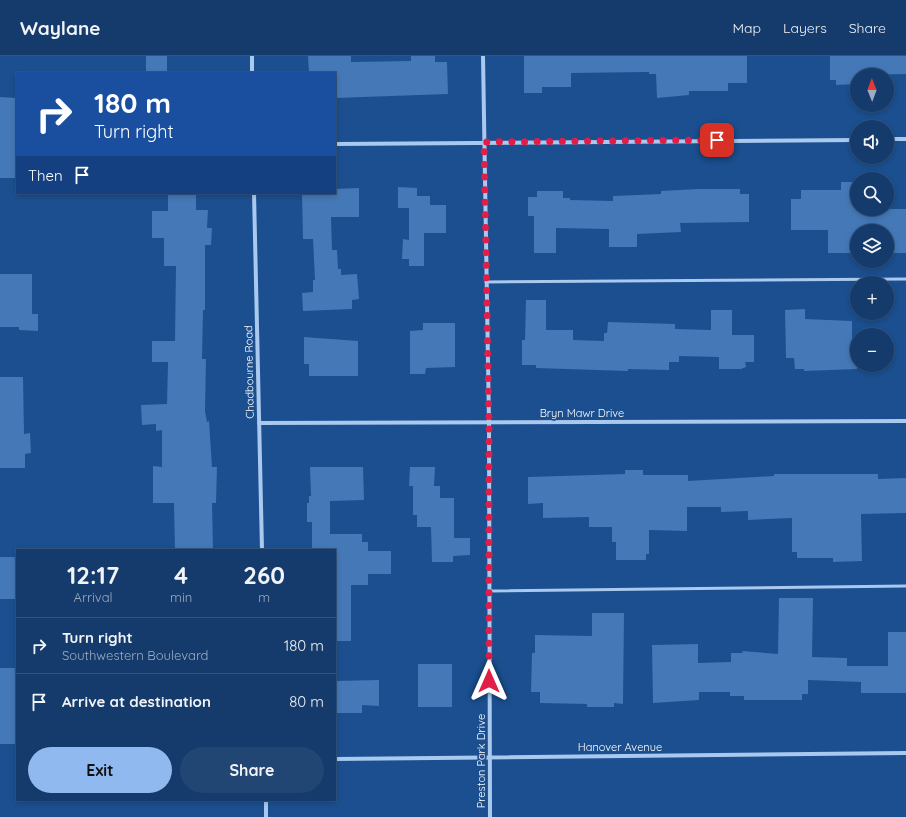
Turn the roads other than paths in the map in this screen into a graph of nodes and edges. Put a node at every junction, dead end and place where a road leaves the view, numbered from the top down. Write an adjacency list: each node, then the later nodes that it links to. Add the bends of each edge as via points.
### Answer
1 (252, 56): 3 (street)
2 (483, 56): 7 (street, Preston Park Drive)
3 (252, 72)
4 (894, 139): 5 (street)
5 (906, 139)
6 (850, 140): 7 (street)
7 (484, 142): 8 (street); 11 (street, Preston Park Drive)
8 (336, 144)
9 (254, 194): 13 (street, Chadbourne Road)
10 (906, 279): 11 (lane)
11 (486, 282): 14 (street, Preston Park Drive)
12 (906, 421): 14 (street, Bryn Mawr Drive)
13 (259, 423): 14 (street, Bryn Mawr Drive); 15 (street, Chadbourne Road)
14 (489, 423): 17 (street, Preston Park Drive)
15 (262, 549)
16 (906, 586): 17 (lane)
17 (489, 591): 19 (street, Preston Park Drive)
18 (906, 753): 19 (street, Hanover Avenue)
19 (490, 757): 20 (street, Hanover Avenue); 23 (street, Preston Park Drive)
20 (336, 759)
21 (266, 801): 22 (street)
22 (266, 817)
23 (490, 817)

